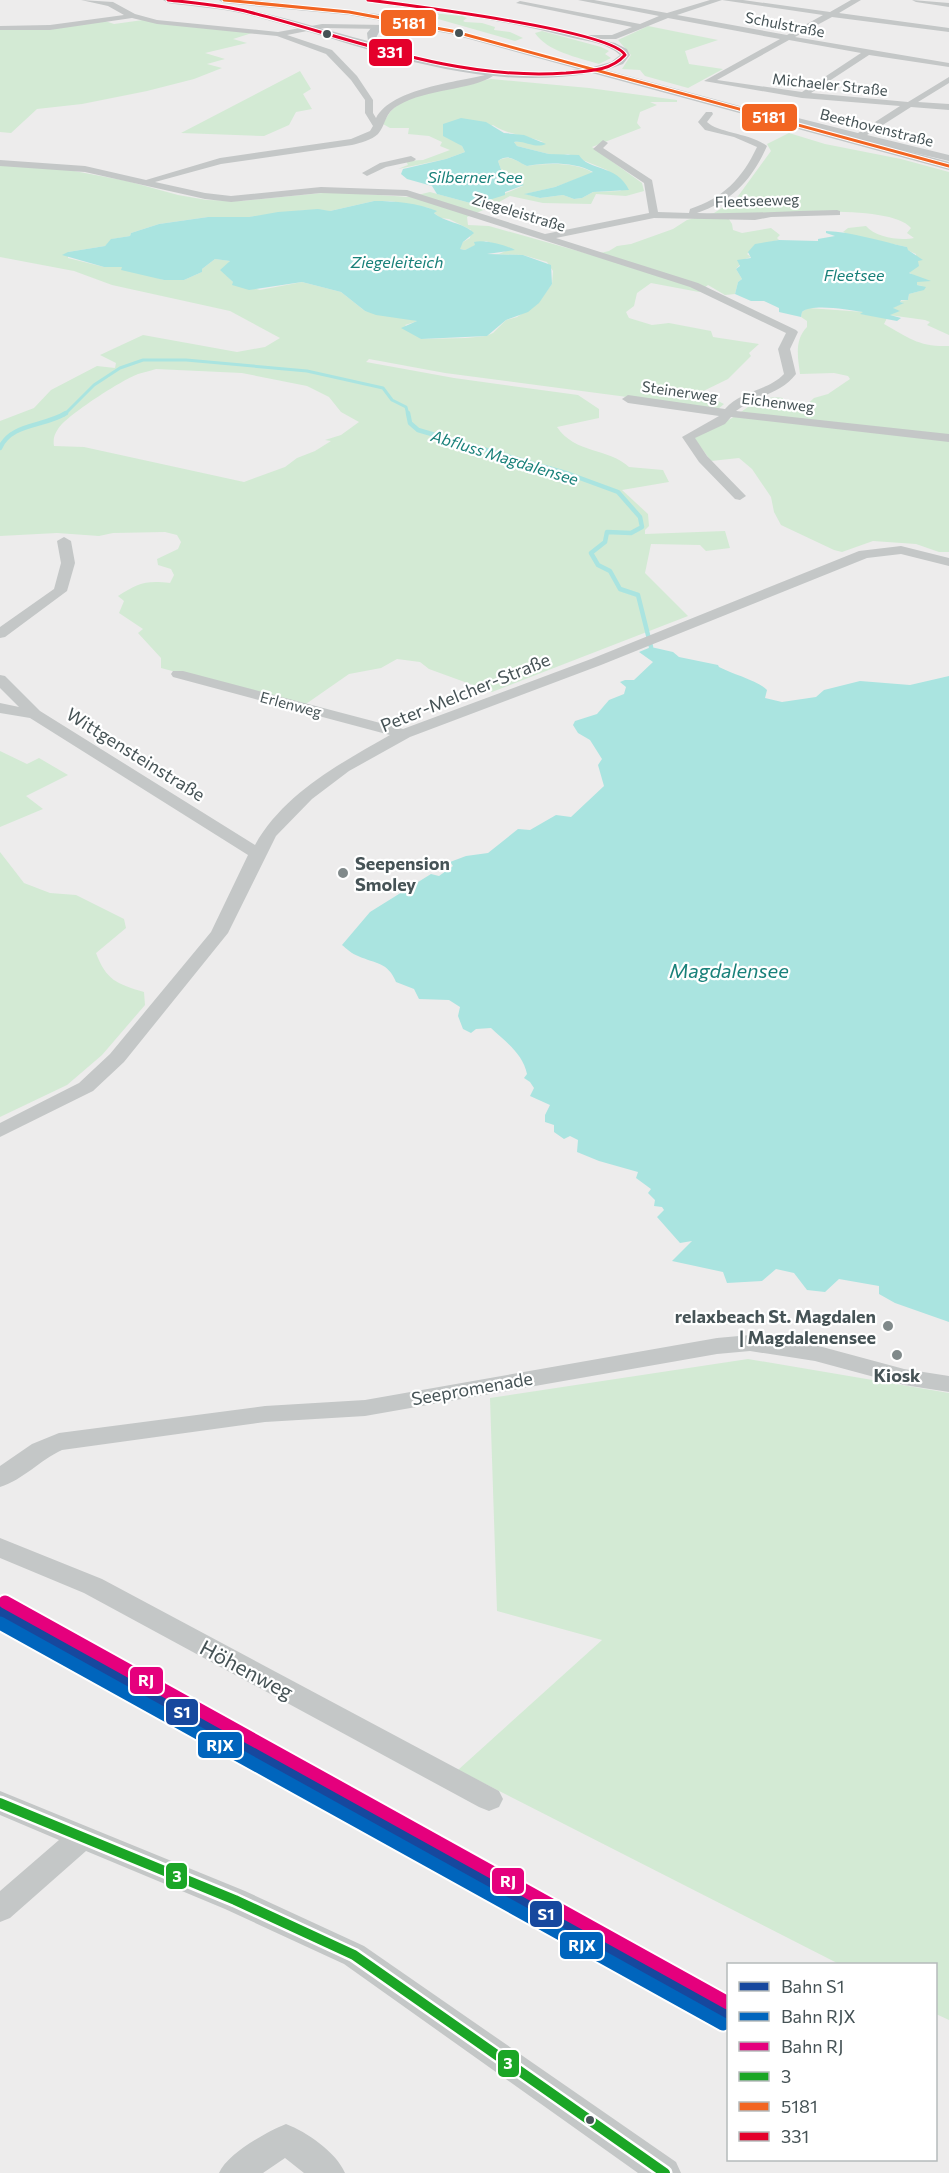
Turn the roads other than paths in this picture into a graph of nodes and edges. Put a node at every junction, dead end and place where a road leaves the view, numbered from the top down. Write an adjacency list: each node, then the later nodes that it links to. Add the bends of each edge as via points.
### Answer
1 (85, 0): 20 (street, via 110,4)
2 (168, 0): 25 (main road, via 234,9)
3 (224, 0): 14 (main road)
4 (260, 0): 14 (main road)
5 (368, 0): 12 (main road)
6 (582, 0): 21 (street, Schulstraße)
7 (718, 0): 21 (street)
8 (726, 0): 19 (street)
9 (857, 0): 19 (street)
10 (916, 0): 11 (street)
11 (928, 1): 15 (street)
12 (388, 2): 16 (main road); 17 (main road)
13 (520, 3): 23 (street)
14 (291, 5): 22 (main road)
15 (949, 5)
16 (437, 8): 17 (main road); 18 (main road)
17 (417, 11): 22 (main road, via 413,17)
18 (466, 12): 29 (main road); 32 (main road, via 520,30)
19 (830, 15): 26 (street); 28 (street)
20 (132, 16): 24 (street); 27 (street, via 172,24)
21 (666, 16): 23 (street); 28 (street, Schulstraße)
22 (386, 23): 25 (street); 30 (main road, via 372,33 371,39); 32 (main road, via 413,23)
23 (640, 26): 29 (street)
24 (0, 28)
25 (308, 28): 27 (street); 30 (main road)
26 (949, 30)
27 (278, 34): 45 (street, via 329,52 369,100 369,113)
28 (786, 38): 31 (street, Schulstraße); 39 (street, Michaeler Straße, via 708,81)
29 (612, 41): 34 (main road, via 624,53 622,60 561,76 509,76)
30 (396, 53): 34 (main road)
31 (867, 53): 33 (street, Schulstraße); 39 (street)
32 (564, 60): 42 (main road)
33 (949, 65)
34 (444, 66): 35 (main road)
35 (489, 76): 37 (main road); 45 (street, via 405,99 386,110)
36 (949, 79): 40 (street)
37 (573, 85)
38 (616, 89): 42 (main road)
39 (802, 95): 40 (street, Michaeler Straße)
40 (908, 105): 41 (street, Michaeler Straße); 46 (street)
41 (949, 107)
42 (744, 112): 51 (main road)
43 (709, 114): 58 (street, Fleetseeweg, via 702,122 708,128 762,146 734,192 714,206)
44 (798, 121): 46 (street, Beethovenstraße)
45 (377, 126): 53 (street, via 374,133 352,142 220,161)
46 (858, 137): 48 (street, Beethovenstraße)
47 (603, 142): 57 (street, via 598,149 649,182)
48 (949, 158)
49 (411, 159): 52 (street, via 367,173)
50 (0, 163): 53 (street, Ziegeleistraße, via 85,170)
51 (949, 166)
52 (377, 178)
53 (144, 181): 55 (street, Ziegeleistraße, via 231,199 321,190)
54 (387, 183): 55 (street)
55 (407, 193): 59 (street, Ziegeleistraße)
56 (837, 213): 58 (street, Fleetseeweg)
57 (654, 215): 58 (street, Fleetseeweg); 59 (street, Fleetseeweg)
58 (677, 215)
59 (546, 236): 61 (street, Ziegeleistraße, via 694,285 792,332 784,349 790,375 781,384 744,400)
60 (627, 399): 61 (street, Steinerweg)
61 (729, 413): 62 (street, Eichenweg); 63 (street, Eichenweg, via 688,437 703,459)
62 (949, 438)
63 (740, 496)
64 (64, 542): 66 (street, via 68,562 60,591)
65 (949, 562): 71 (street, Peter-Melcher-Straße, via 901,550 872,552)
66 (3, 630)
67 (178, 674): 71 (street, Erlenweg)
68 (0, 679): 70 (street, Wittgensteinstraße)
69 (0, 708): 70 (street)
70 (35, 714): 72 (street, Wittgensteinstraße)
71 (404, 734): 72 (street, Peter-Melcher-Straße, via 343,768 306,796 269,834)
72 (258, 854): 73 (street, Peter-Melcher-Straße, via 219,933 117,1058 86,1087)
73 (0, 1131)
74 (949, 1384): 75 (street, Seepromenade, via 904,1377 814,1353 750,1343 717,1346 365,1408 265,1414 69,1440 40,1450)
75 (0, 1478)
76 (0, 1548): 77 (street, Höhenweg, via 93,1586)
77 (489, 1799)
78 (0, 1803): 79 (street)
79 (82, 1837): 80 (street); 83 (street, via 236,1900 354,1955)
80 (0, 1909)
81 (235, 2173): 82 (street, via 286,2139)
82 (329, 2173)
83 (665, 2173)

